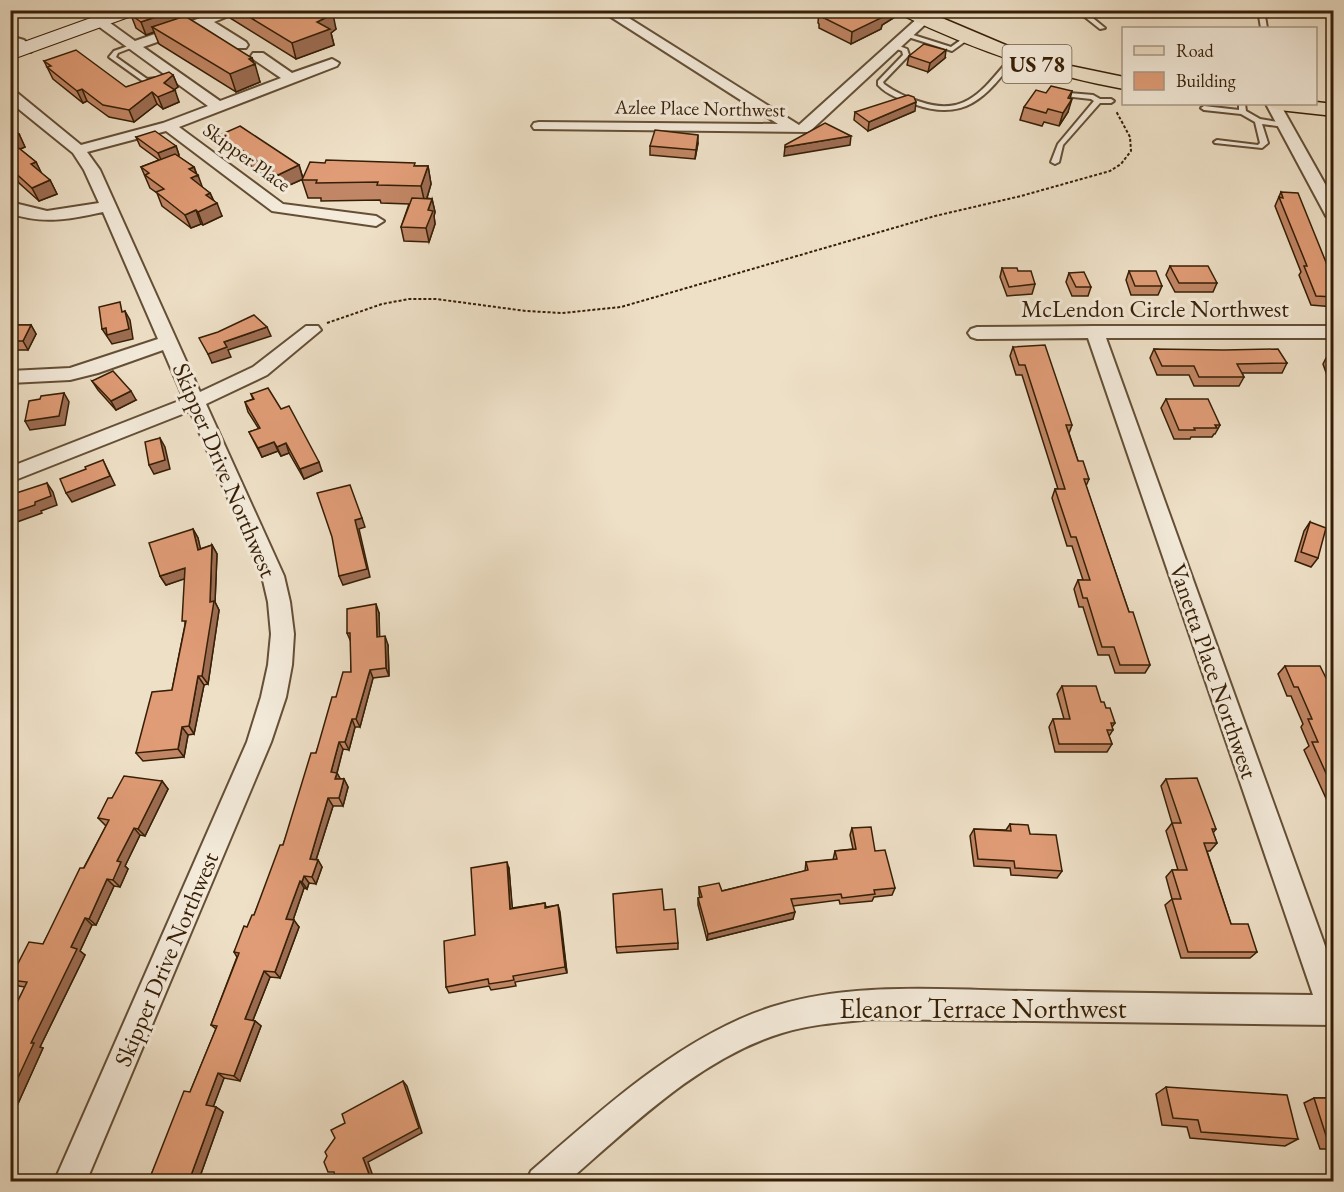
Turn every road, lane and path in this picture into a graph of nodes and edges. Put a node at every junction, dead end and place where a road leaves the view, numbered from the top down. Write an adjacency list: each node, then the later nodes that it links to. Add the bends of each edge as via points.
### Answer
1 (131, 10): 10 (street)
2 (237, 10): 9 (street)
3 (606, 10): 40 (street)
4 (1079, 10): 12 (lane)
5 (1095, 10): 7 (lane)
6 (1261, 10): 11 (lane)
7 (1106, 12)
8 (916, 15): 13 (street, Azlee Place Northwest); 14 (main road, US 78)
9 (204, 22): 15 (street); 16 (street)
10 (101, 23): 16 (street); 18 (street)
11 (1264, 27)
12 (1102, 28)
13 (907, 35): 14 (lane, via 952,49); 17 (street, Azlee Place Northwest)
14 (966, 38): 20 (main road, US 78)
15 (241, 45)
16 (133, 46): 22 (street); 22 (lane, via 112,57 146,81)
17 (894, 46): 20 (lane, via 906,55 881,85 936,110 963,107 984,93); 40 (street, Azlee Place Northwest, via 804,129)
18 (16, 48)
19 (258, 56): 23 (street)
20 (1014, 57): 24 (main road, US 78)
21 (332, 63): 23 (street, Skipper Place)
22 (173, 74): 29 (street)
23 (290, 78): 29 (street, Skipper Place)
24 (1122, 83)
25 (1051, 92): 27 (lane, via 1094,97)
26 (10, 94): 42 (street, Skipper Drive Northwest)
27 (1098, 101): 28 (lane); 43 (lane, via 1060,145)
28 (1111, 101): 48 (path, via 1133,143 1128,159 1110,171 935,216 621,307 526,311 409,299 359,311)
29 (216, 105): 38 (street, Skipper Place)
30 (1242, 105): 35 (lane)
31 (1274, 105): 37 (street)
32 (1288, 105): 34 (main road)
33 (1204, 108): 35 (lane)
34 (1334, 110)
35 (1243, 112): 36 (lane)
36 (1258, 121): 37 (lane); 41 (lane, via 1264,143 1260,147)
37 (1284, 125): 46 (street)
38 (168, 126): 42 (street, Skipper Place); 47 (street, Skipper Place, via 278,208)
39 (539, 126): 40 (street, Azlee Place Northwest)
40 (795, 129)
41 (1216, 142)
42 (78, 150): 44 (street, Skipper Drive Northwest)
43 (1055, 162)
44 (108, 206): 45 (street, via 52,217 34,216); 52 (street, Skipper Drive Northwest)
45 (10, 207)
46 (1334, 216)
47 (376, 221)
48 (312, 330): 54 (street, via 260,371)
49 (1095, 332): 50 (street, McLendon Circle Northwest); 51 (street, McLendon Circle Northwest); 56 (street, Vanetta Place Northwest)
50 (1334, 332)
51 (977, 333)
52 (170, 341): 53 (street, via 70,374); 54 (street, Skipper Drive Northwest)
53 (10, 377)
54 (197, 401): 55 (street); 57 (street, Skipper Drive Northwest, via 273,576 282,619 280,667 273,704 259,742)
55 (10, 475)
56 (1333, 1010): 58 (street, Eleanor Terrace Northwest, via 873,1004 781,1018 734,1037 683,1066)
57 (70, 1182)
58 (542, 1182)

